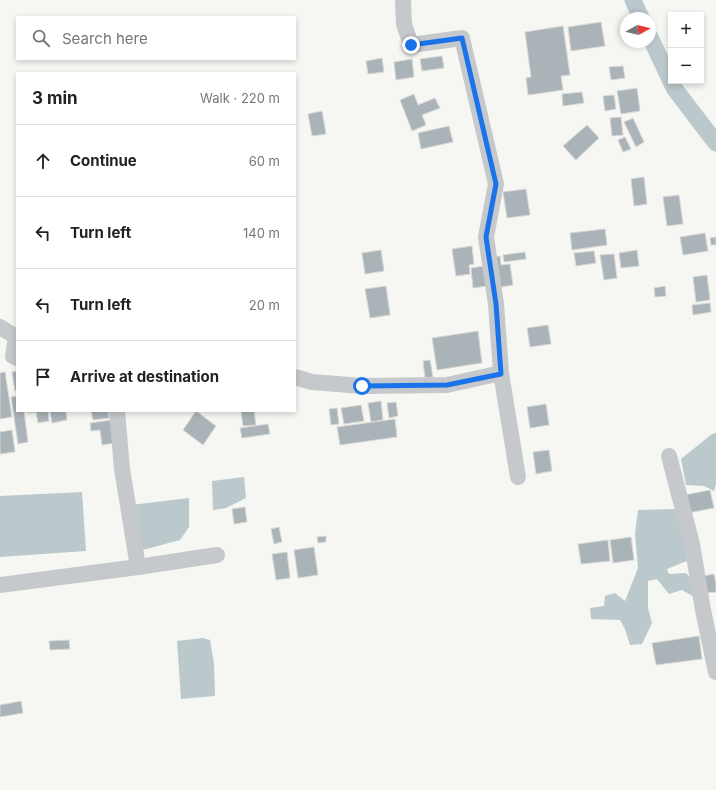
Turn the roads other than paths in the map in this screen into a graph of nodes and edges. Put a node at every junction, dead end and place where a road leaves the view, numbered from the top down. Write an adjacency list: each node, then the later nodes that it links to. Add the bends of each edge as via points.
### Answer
1 (403, 0): 6 (street, via 404,24 411,45 462,38 496,184 486,237 496,304)
2 (0, 327): 4 (street)
3 (16, 337): 5 (street, via 13,356)
4 (16, 337)
5 (16, 358)
6 (501, 374): 7 (street, via 447,385 362,386 312,382); 10 (street)
7 (296, 377)
8 (117, 412): 12 (street, via 122,470)
9 (669, 456): 14 (street, via 692,544)
10 (518, 477)
11 (217, 555): 12 (street)
12 (138, 567): 13 (street)
13 (0, 584)
14 (716, 672)

